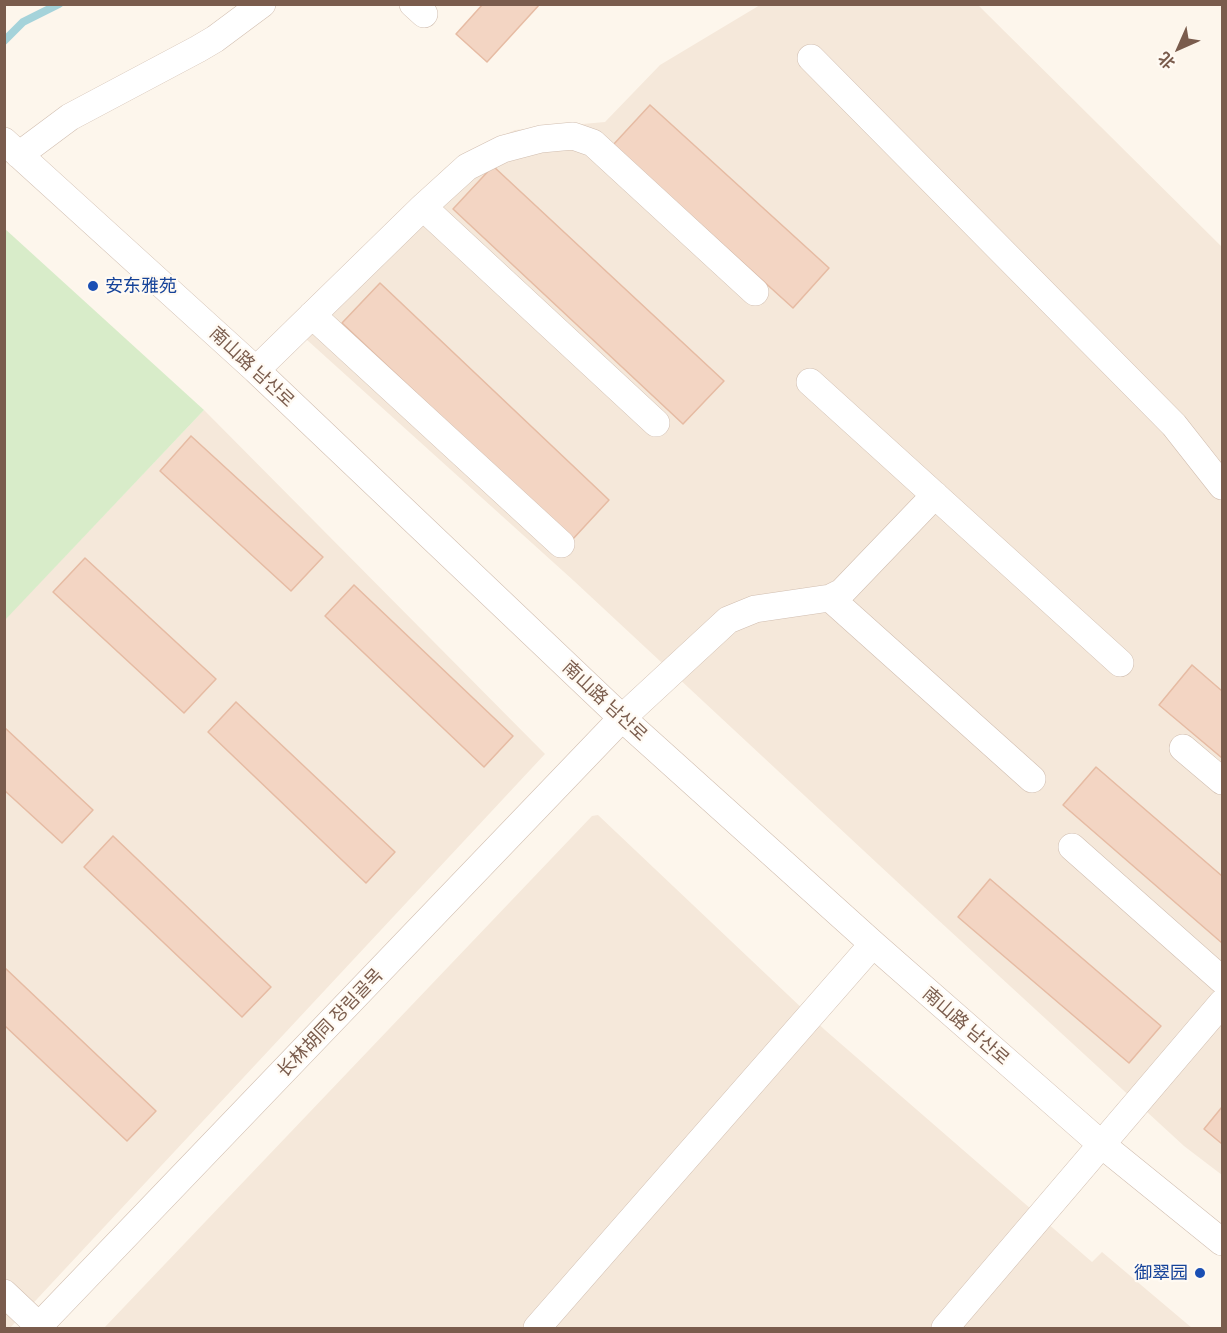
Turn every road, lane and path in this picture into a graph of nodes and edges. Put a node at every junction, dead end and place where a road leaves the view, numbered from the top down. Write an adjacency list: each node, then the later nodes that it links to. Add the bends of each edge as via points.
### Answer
1 (262, 4): 3 (street, via 198,49)
2 (811, 58): 10 (street, via 1174,425)
3 (12, 148): 7 (street, 南山路 남산로)
4 (423, 207): 5 (street, via 467,167 503,149 573,136 593,143); 6 (street); 9 (street)
5 (755, 292)
6 (312, 315): 7 (street); 12 (street)
7 (256, 370): 15 (street, 南山路 남산로)
8 (810, 382): 11 (street)
9 (656, 423)
10 (1222, 486)
11 (935, 495): 13 (street, via 842,592); 14 (street)
12 (561, 544)
13 (830, 598): 15 (street, 长林胡同 장림골목, via 755,609 728,620); 17 (street)
14 (1120, 663)
15 (622, 718): 20 (street, 南山路 남산로); 26 (street, 长林胡同 장림골목)
16 (1183, 748): 18 (street)
17 (1032, 778)
18 (1222, 781)
19 (1072, 848): 21 (street)
20 (873, 944): 23 (street, 南山路 남산로); 27 (street)
21 (1222, 980)
22 (1222, 1003): 23 (street)
23 (1101, 1144): 24 (street, 南山路 남산로); 28 (street)
24 (1222, 1242)
25 (4, 1293): 26 (street)
26 (38, 1327)
27 (537, 1329)
28 (945, 1329)

